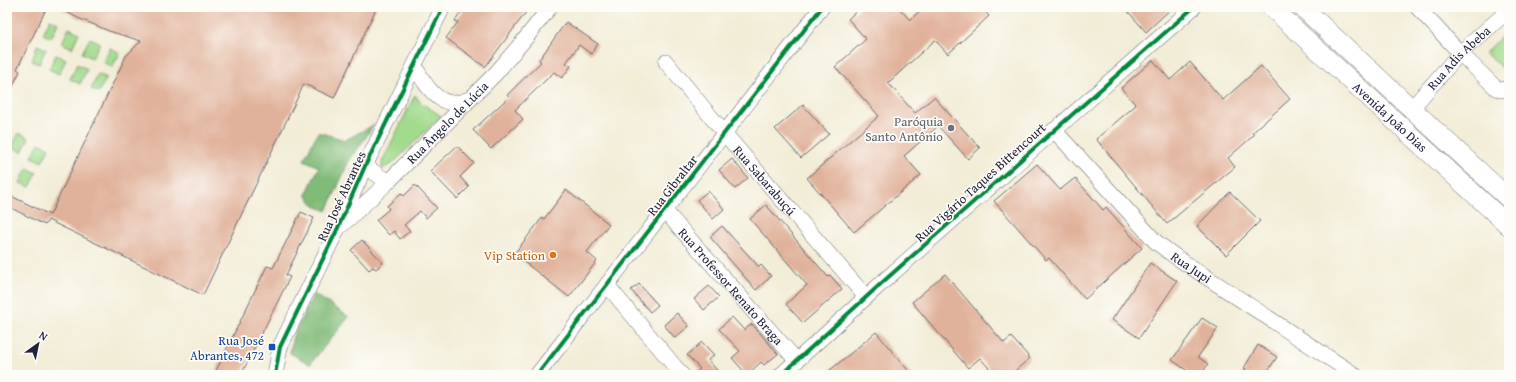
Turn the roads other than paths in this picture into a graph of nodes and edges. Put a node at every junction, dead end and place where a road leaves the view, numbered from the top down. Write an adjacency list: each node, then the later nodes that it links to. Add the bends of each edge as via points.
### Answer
1 (443, 7): 11 (street, Rua José Abrantes)
2 (550, 7): 13 (street, Rua Ângelo de Lúcia, via 507,60)
3 (822, 7): 16 (street, Rua Gibraltar)
4 (1194, 7): 15 (street, Rua Vigário Taques Bittencourt)
5 (1271, 7): 21 (main road, Avenida João Dias)
6 (1302, 7): 14 (main road, Avenida João Dias)
7 (1417, 7): 9 (street)
8 (1509, 10): 9 (street, Rua Adis Abeba)
9 (1460, 54): 12 (street, via 1496,88); 14 (street, Rua Adis Abeba)
10 (666, 62): 16 (street, Rua Sabarabuçú)
11 (415, 66): 13 (street, via 436,96 454,103); 17 (street, Rua José Abrantes)
12 (1509, 88)
13 (470, 99): 18 (street, Rua Ângelo de Lúcia)
14 (1411, 109): 19 (main road, Avenida João Dias)
15 (1054, 130): 24 (street, Rua Vigário Taques Bittencourt); 30 (street, Rua Jupi, via 1156,242)
16 (725, 134): 20 (street, Rua Gibraltar); 24 (street, Rua Sabarabuçú)
17 (365, 166): 18 (street); 22 (street, Rua José Abrantes)
18 (388, 182): 22 (street, Rua Ângelo de Lúcia)
19 (1509, 199)
20 (665, 211): 23 (street, Rua Gibraltar); 25 (street, Rua Professor Renato Braga)
21 (1509, 226)
22 (337, 230): 26 (street, Rua José Abrantes, via 280,347)
23 (608, 285): 27 (street, Rua Gibraltar); 28 (street)
24 (866, 297): 25 (street, Rua Vigário Taques Bittencourt)
25 (797, 361): 29 (street, Rua Vigário Taques Bittencourt)
26 (275, 375)
27 (537, 375)
28 (682, 375)
29 (781, 375)
30 (1355, 375)

